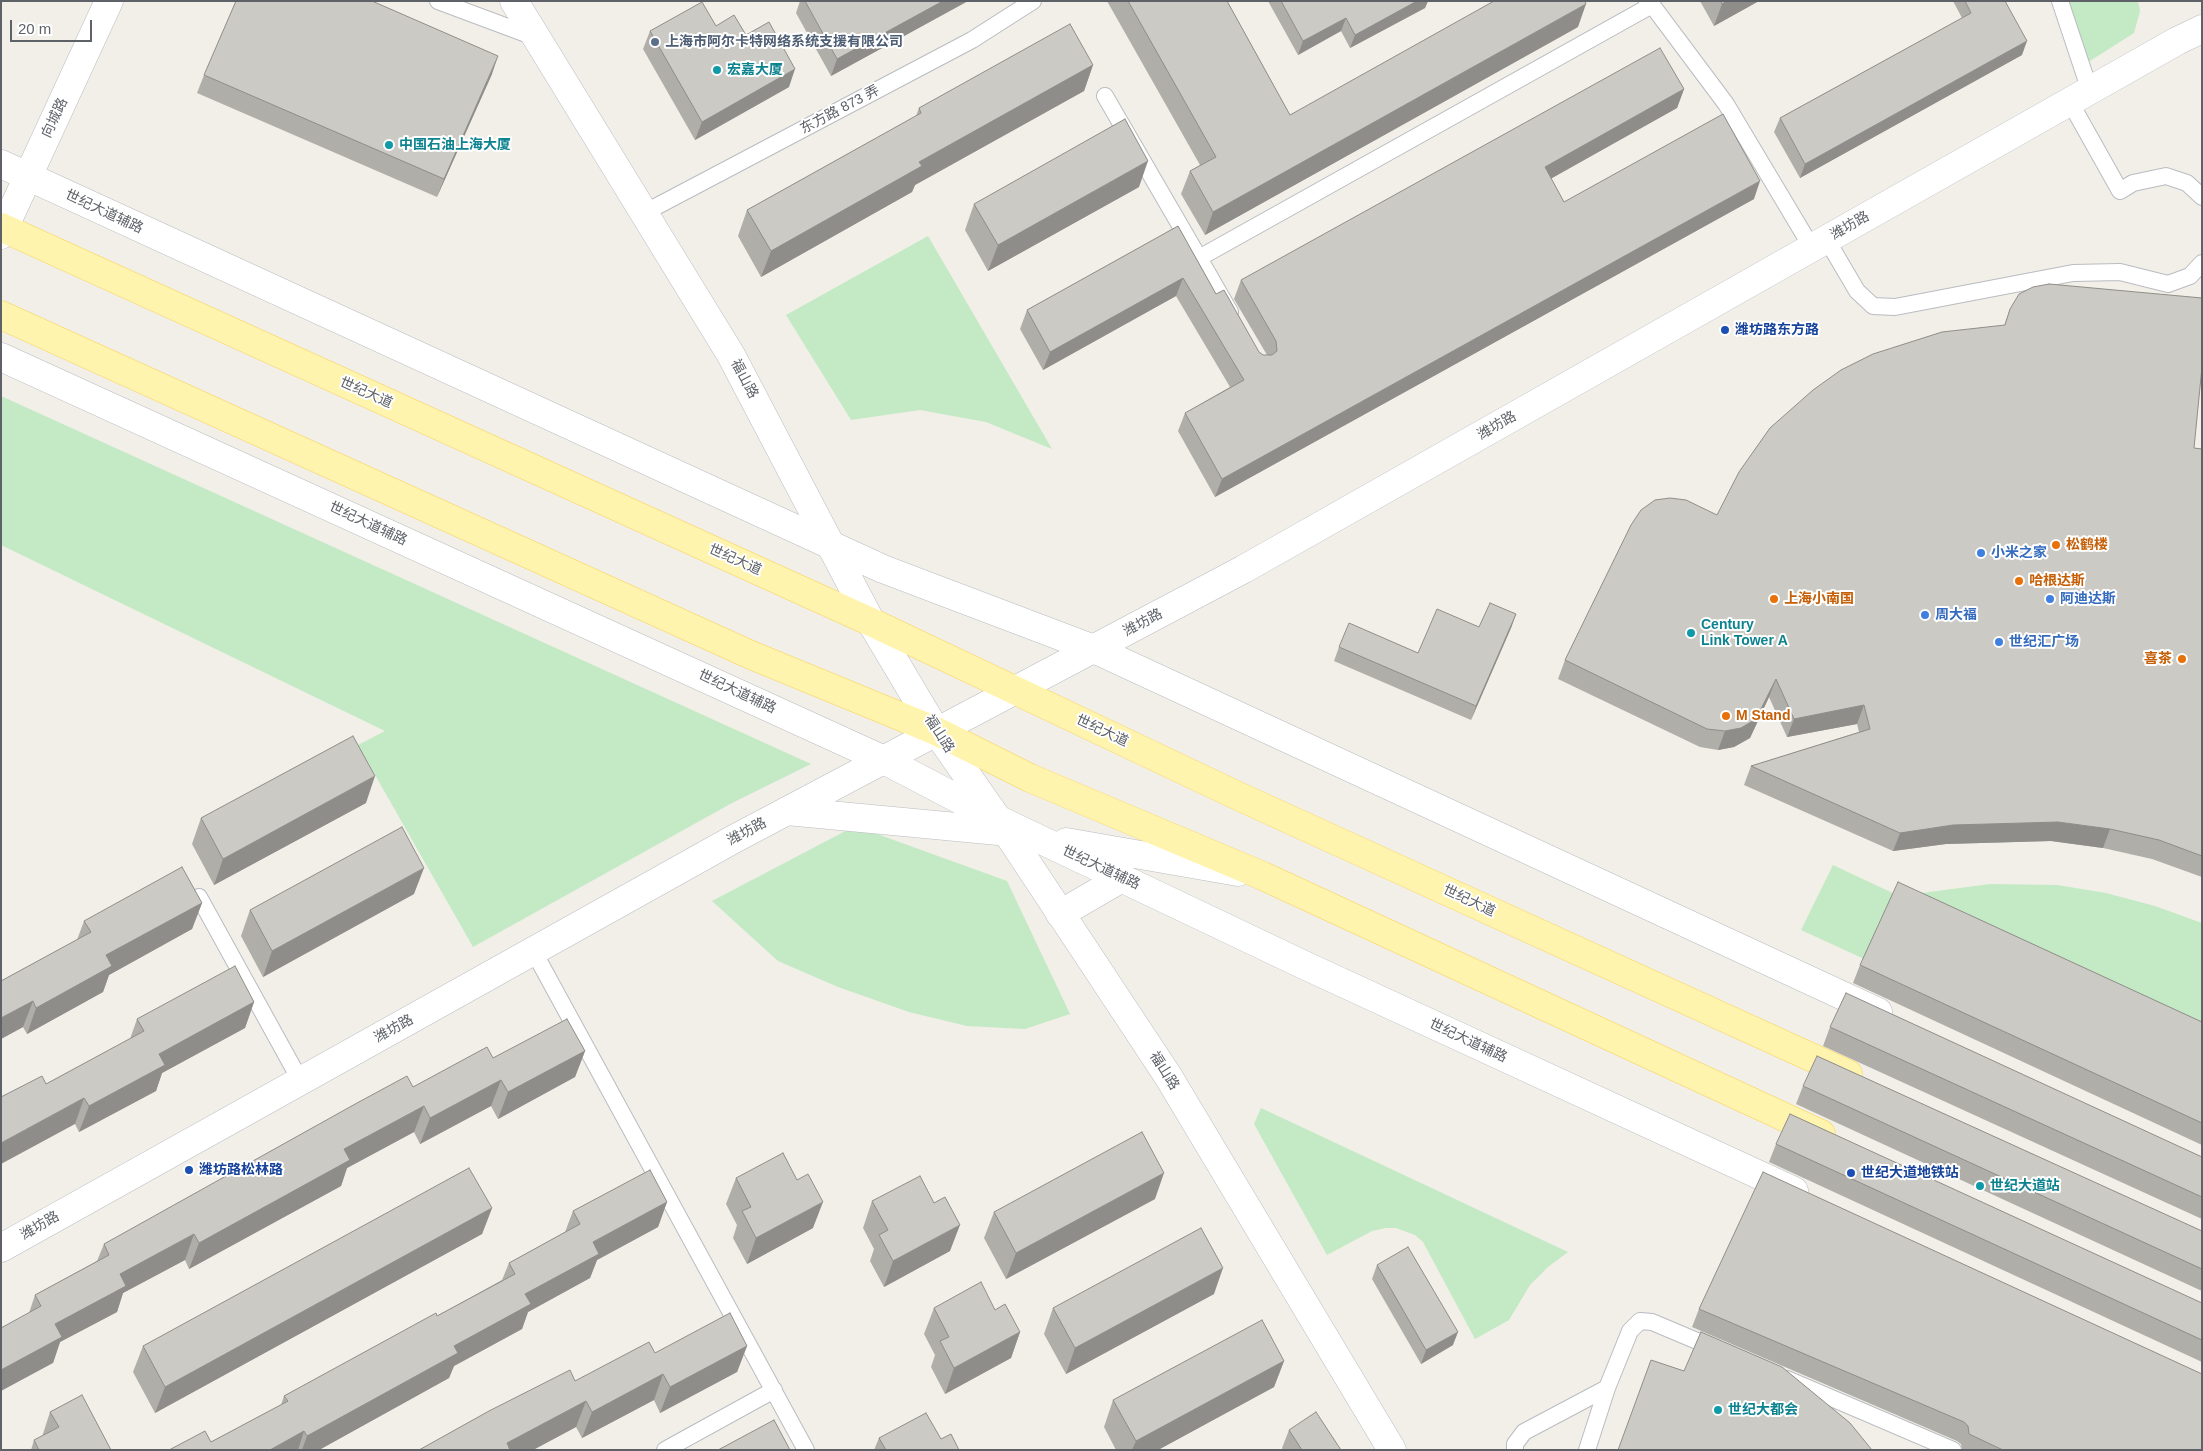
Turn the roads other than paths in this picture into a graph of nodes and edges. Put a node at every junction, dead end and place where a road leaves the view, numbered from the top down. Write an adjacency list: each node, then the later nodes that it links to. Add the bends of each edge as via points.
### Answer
1 (109, 1): 12 (street, 向城路)
2 (438, 1): 8 (lane)
3 (514, 1): 8 (street, 福山路)
4 (1033, 1): 14 (lane, 东方路 873 弄, via 972,40)
5 (2060, 1): 10 (lane)
6 (1650, 3): 16 (lane, via 1726,104); 17 (lane)
7 (2202, 29): 10 (street, 潍坊路)
8 (537, 38): 14 (street, 福山路)
9 (1106, 96): 17 (lane)
10 (2080, 96): 13 (lane, via 2120,191 2134,183 2166,176 2187,182); 16 (street, 潍坊路)
11 (1, 164): 12 (street, 世纪大道辅路)
12 (28, 176): 15 (street, 向城路); 22 (street, 世纪大道辅路)
13 (2202, 197)
14 (644, 213): 22 (street, 福山路, via 731,355)
15 (2, 230): 23 (main road, 世纪大道)
16 (1819, 244): 18 (lane, via 1873,306 1895,306 2072,273 2120,272 2168,284 2190,276); 24 (street, 潍坊路, via 1244,570)
17 (1199, 258): 20 (lane)
18 (2202, 263)
19 (1, 315): 26 (main road, via 751,655)
20 (1237, 324)
21 (1, 357): 27 (street, 世纪大道辅路)
22 (831, 545): 23 (street, 福山路); 24 (street, 世纪大道辅路, via 883,569)
23 (871, 622): 25 (main road, 世纪大道); 26 (street, 福山路)
24 (1094, 649): 25 (street, 潍坊路); 36 (street, 世纪大道辅路)
25 (1015, 690): 26 (street, 潍坊路); 38 (main road, 世纪大道, via 1238,796)
26 (936, 731): 27 (street, 潍坊路); 29 (street, 福山路); 31 (main road, via 1030,778)
27 (884, 760): 28 (street, 潍坊路); 29 (street, 世纪大道辅路)
28 (787, 811): 29 (street); 35 (street, 潍坊路)
29 (1000, 824): 30 (street, 世纪大道辅路); 34 (street, 福山路)
30 (1032, 836): 31 (street); 32 (street, 世纪大道辅路)
31 (1263, 876): 39 (main road)
32 (1122, 878): 34 (street); 40 (street, 世纪大道辅路)
33 (199, 897): 37 (lane)
34 (1060, 914): 48 (street, 福山路, via 1168,1076)
35 (534, 952): 37 (street, 潍坊路); 45 (lane)
36 (1905, 1024)
37 (300, 1080): 41 (street, 潍坊路)
38 (1874, 1086)
39 (1846, 1146)
40 (1816, 1201)
41 (1, 1248)
42 (1735, 1357): 44 (lane, via 1652,1322 1640,1321 1630,1331)
43 (1772, 1372): 51 (lane)
44 (1607, 1388): 49 (lane, via 1524,1432 1515,1444); 50 (lane)
45 (774, 1390): 46 (lane); 47 (lane)
46 (665, 1450)
47 (806, 1450)
48 (1392, 1450)
49 (1515, 1450)
50 (1587, 1450)
51 (1953, 1450)

